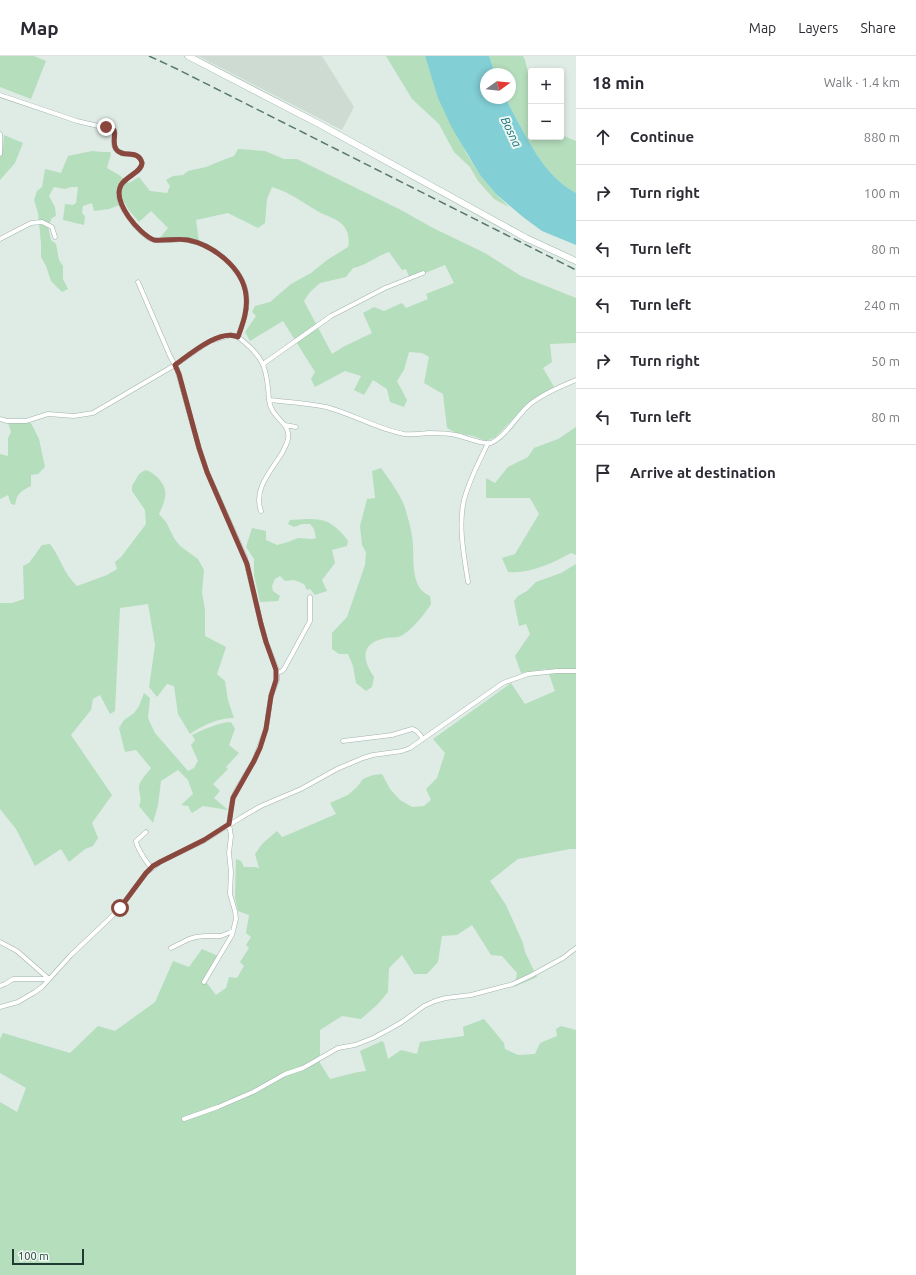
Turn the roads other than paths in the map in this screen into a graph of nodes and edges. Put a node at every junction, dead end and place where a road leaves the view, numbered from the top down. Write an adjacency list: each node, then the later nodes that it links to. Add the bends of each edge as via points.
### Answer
1 (188, 56): 7 (main road, via 319,124 526,238)
2 (0, 95): 10 (street, via 77,121 114,130 114,145 117,151 135,155 142,163 140,169 126,179 120,189 121,203 132,221 154,240 188,240 210,247 224,258 239,276 246,300 245,316)
3 (0, 134): 4 (street)
4 (0, 154)
5 (55, 238): 6 (street, via 52,227 42,222 31,223)
6 (0, 239)
7 (576, 261)
8 (423, 273): 11 (street, via 385,288 331,316)
9 (138, 282): 12 (street)
10 (238, 337): 11 (street, via 254,351); 12 (street, via 231,335 217,338)
11 (263, 364): 14 (street)
12 (175, 365): 16 (street, via 93,412 74,416 48,414 26,421); 25 (street, via 207,472 247,564 261,624)
13 (576, 380): 20 (street, via 528,406 502,435)
14 (269, 400): 18 (street, via 274,414); 20 (street, via 327,408 405,434 440,433)
15 (0, 418): 16 (street)
16 (7, 421): 17 (street)
17 (0, 425)
18 (285, 425): 19 (street); 21 (street, via 289,434 288,443 259,491)
19 (296, 427)
20 (488, 443): 22 (street, via 470,481 462,512 462,538)
21 (261, 511)
22 (468, 582)
23 (310, 597): 25 (street, via 311,615 307,628 284,668)
24 (576, 670): 26 (street, via 528,674 503,683)
25 (277, 673): 28 (street, via 260,748 233,798)
26 (423, 740): 27 (street, via 415,729 412,729 392,735); 28 (street, via 402,751 373,755 356,761)
27 (343, 741)
28 (229, 824): 30 (street); 31 (street, via 230,894 236,916)
29 (146, 832): 30 (street, via 136,844)
30 (152, 868): 35 (street, via 112,916)
31 (233, 931): 33 (street, via 221,936 196,937); 36 (street)
32 (0, 942): 35 (street, via 17,951)
33 (171, 948)
34 (576, 948): 39 (street, via 513,984 472,995 435,1001 373,1038 338,1048 253,1092)
35 (49, 979): 37 (street, via 13,979); 38 (street, via 27,998)
36 (204, 982)
37 (0, 986)
38 (0, 1007)
39 (184, 1119)

